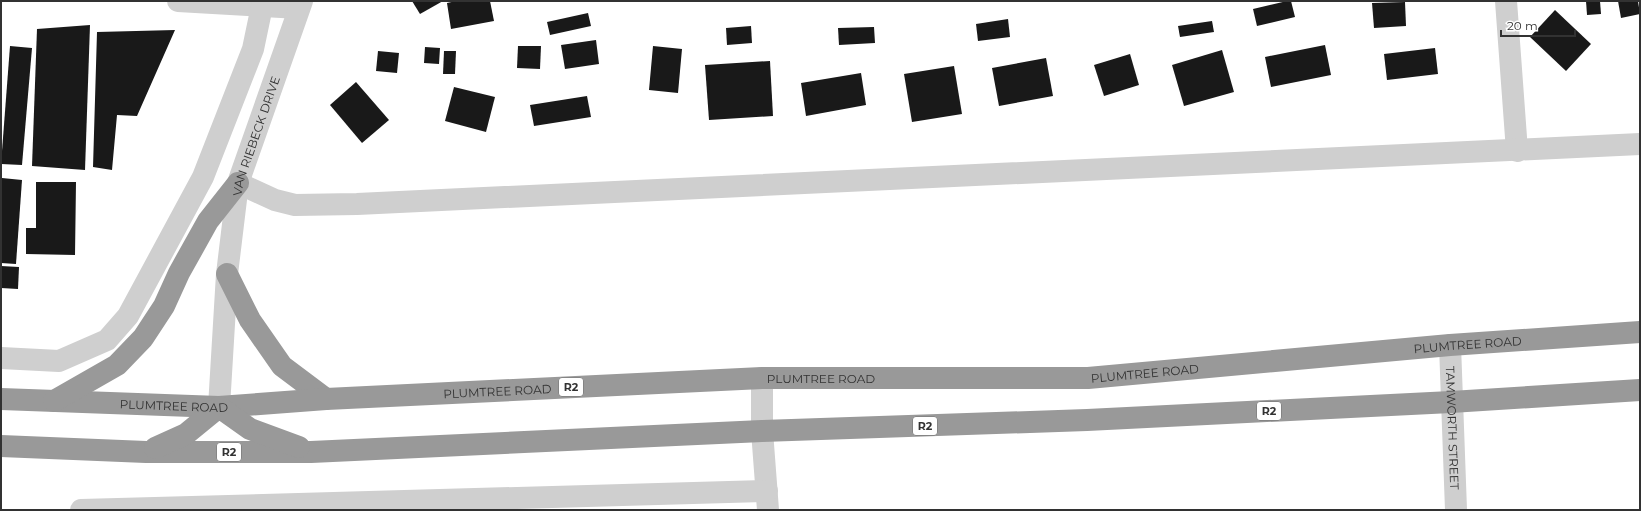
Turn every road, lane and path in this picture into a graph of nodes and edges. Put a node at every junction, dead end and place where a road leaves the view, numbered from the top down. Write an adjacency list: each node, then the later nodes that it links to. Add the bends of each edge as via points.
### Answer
1 (178, 1): 4 (street)
2 (1506, 1): 6 (street)
3 (301, 5): 4 (street); 7 (street, VAN RIEBECK DRIVE)
4 (262, 6): 11 (street, via 253,49 203,177 128,316 107,340 59,361)
5 (1640, 144): 6 (street)
6 (1517, 151): 7 (street, via 357,204 295,205 275,200)
7 (238, 183): 8 (street, VAN RIEBECK DRIVE); 16 (highway, via 208,221 164,306 143,338 117,365)
8 (227, 274): 15 (highway, via 250,320 282,366); 18 (street, VAN RIEBECK DRIVE)
9 (1640, 332): 10 (highway, PLUMTREE ROAD / R2)
10 (1450, 345): 12 (highway, PLUMTREE ROAD / R2, via 1088,378); 17 (street, TAMWORTH STREET)
11 (1, 358)
12 (762, 378): 15 (highway, PLUMTREE ROAD / R2); 19 (street)
13 (1640, 390): 17 (highway, R2)
14 (1, 399): 16 (highway, PLUMTREE ROAD / R2)
15 (326, 399): 18 (highway, PLUMTREE ROAD / R2)
16 (54, 401): 18 (highway, PLUMTREE ROAD / R2)
17 (1451, 402): 19 (highway, R2, via 1088,420); 26 (street, TAMWORTH STREET)
18 (219, 407): 21 (highway, via 186,434); 22 (highway, via 250,429)
19 (762, 431): 22 (highway, R2); 23 (street)
20 (1, 446): 21 (highway, R2)
21 (146, 452): 22 (highway, R2)
22 (311, 452)
23 (767, 500): 24 (street)
24 (370, 506): 25 (street)
25 (81, 510)
26 (1456, 510)

